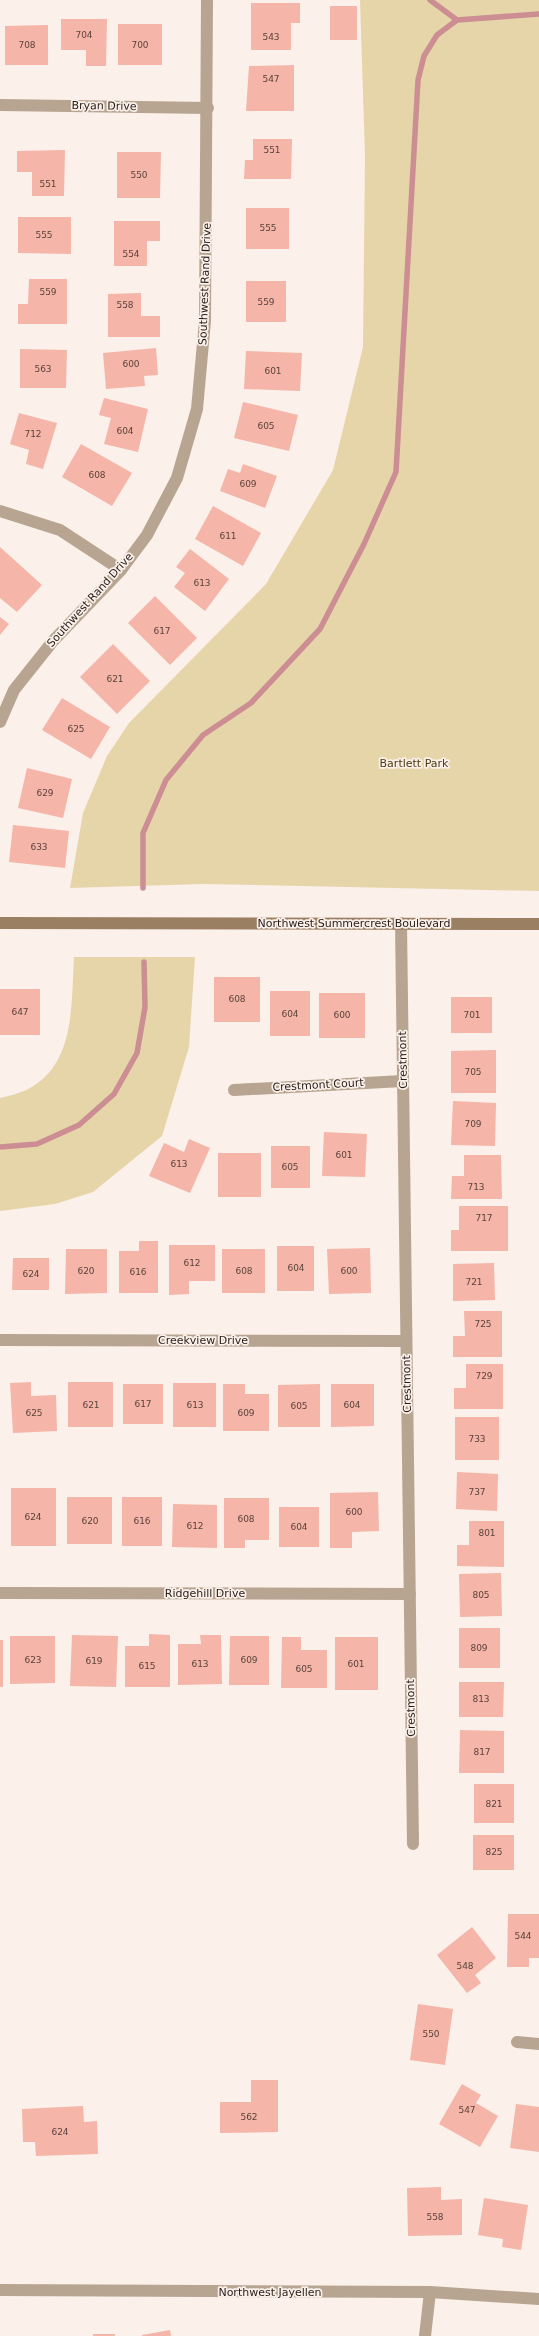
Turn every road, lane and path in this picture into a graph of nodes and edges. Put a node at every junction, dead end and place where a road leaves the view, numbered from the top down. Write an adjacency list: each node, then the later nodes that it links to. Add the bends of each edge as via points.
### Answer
1 (207, 0): 3 (street, Southwest Rand Drive)
2 (0, 105): 3 (street, Bryan Drive)
3 (208, 108): 5 (street, Southwest Rand Drive, via 206,322 196,409 177,478 147,535)
4 (0, 510): 5 (street, via 60,530)
5 (121, 570): 6 (street, Southwest Rand Drive, via 53,641 14,690)
6 (0, 722)
7 (0, 923): 8 (street, Northwest Summercrest Boulevard)
8 (401, 923): 9 (street, Northwest Summercrest Boulevard); 10 (street, Crestmont)
9 (539, 924)
10 (403, 1081): 11 (street, Crestmont Court); 13 (street, Crestmont)
11 (234, 1090)
12 (0, 1340): 13 (street, Creekview Drive)
13 (406, 1341): 15 (street, Crestmont)
14 (0, 1593): 15 (street, Ridgehill Drive)
15 (410, 1594): 16 (street, Crestmont)
16 (413, 1844)
17 (517, 2042): 18 (street)
18 (539, 2044)
19 (0, 2290): 20 (street, Northwest Jayellen)
20 (430, 2292): 21 (street, Northwest Jayellen); 22 (street)
21 (539, 2299)
22 (425, 2336)

